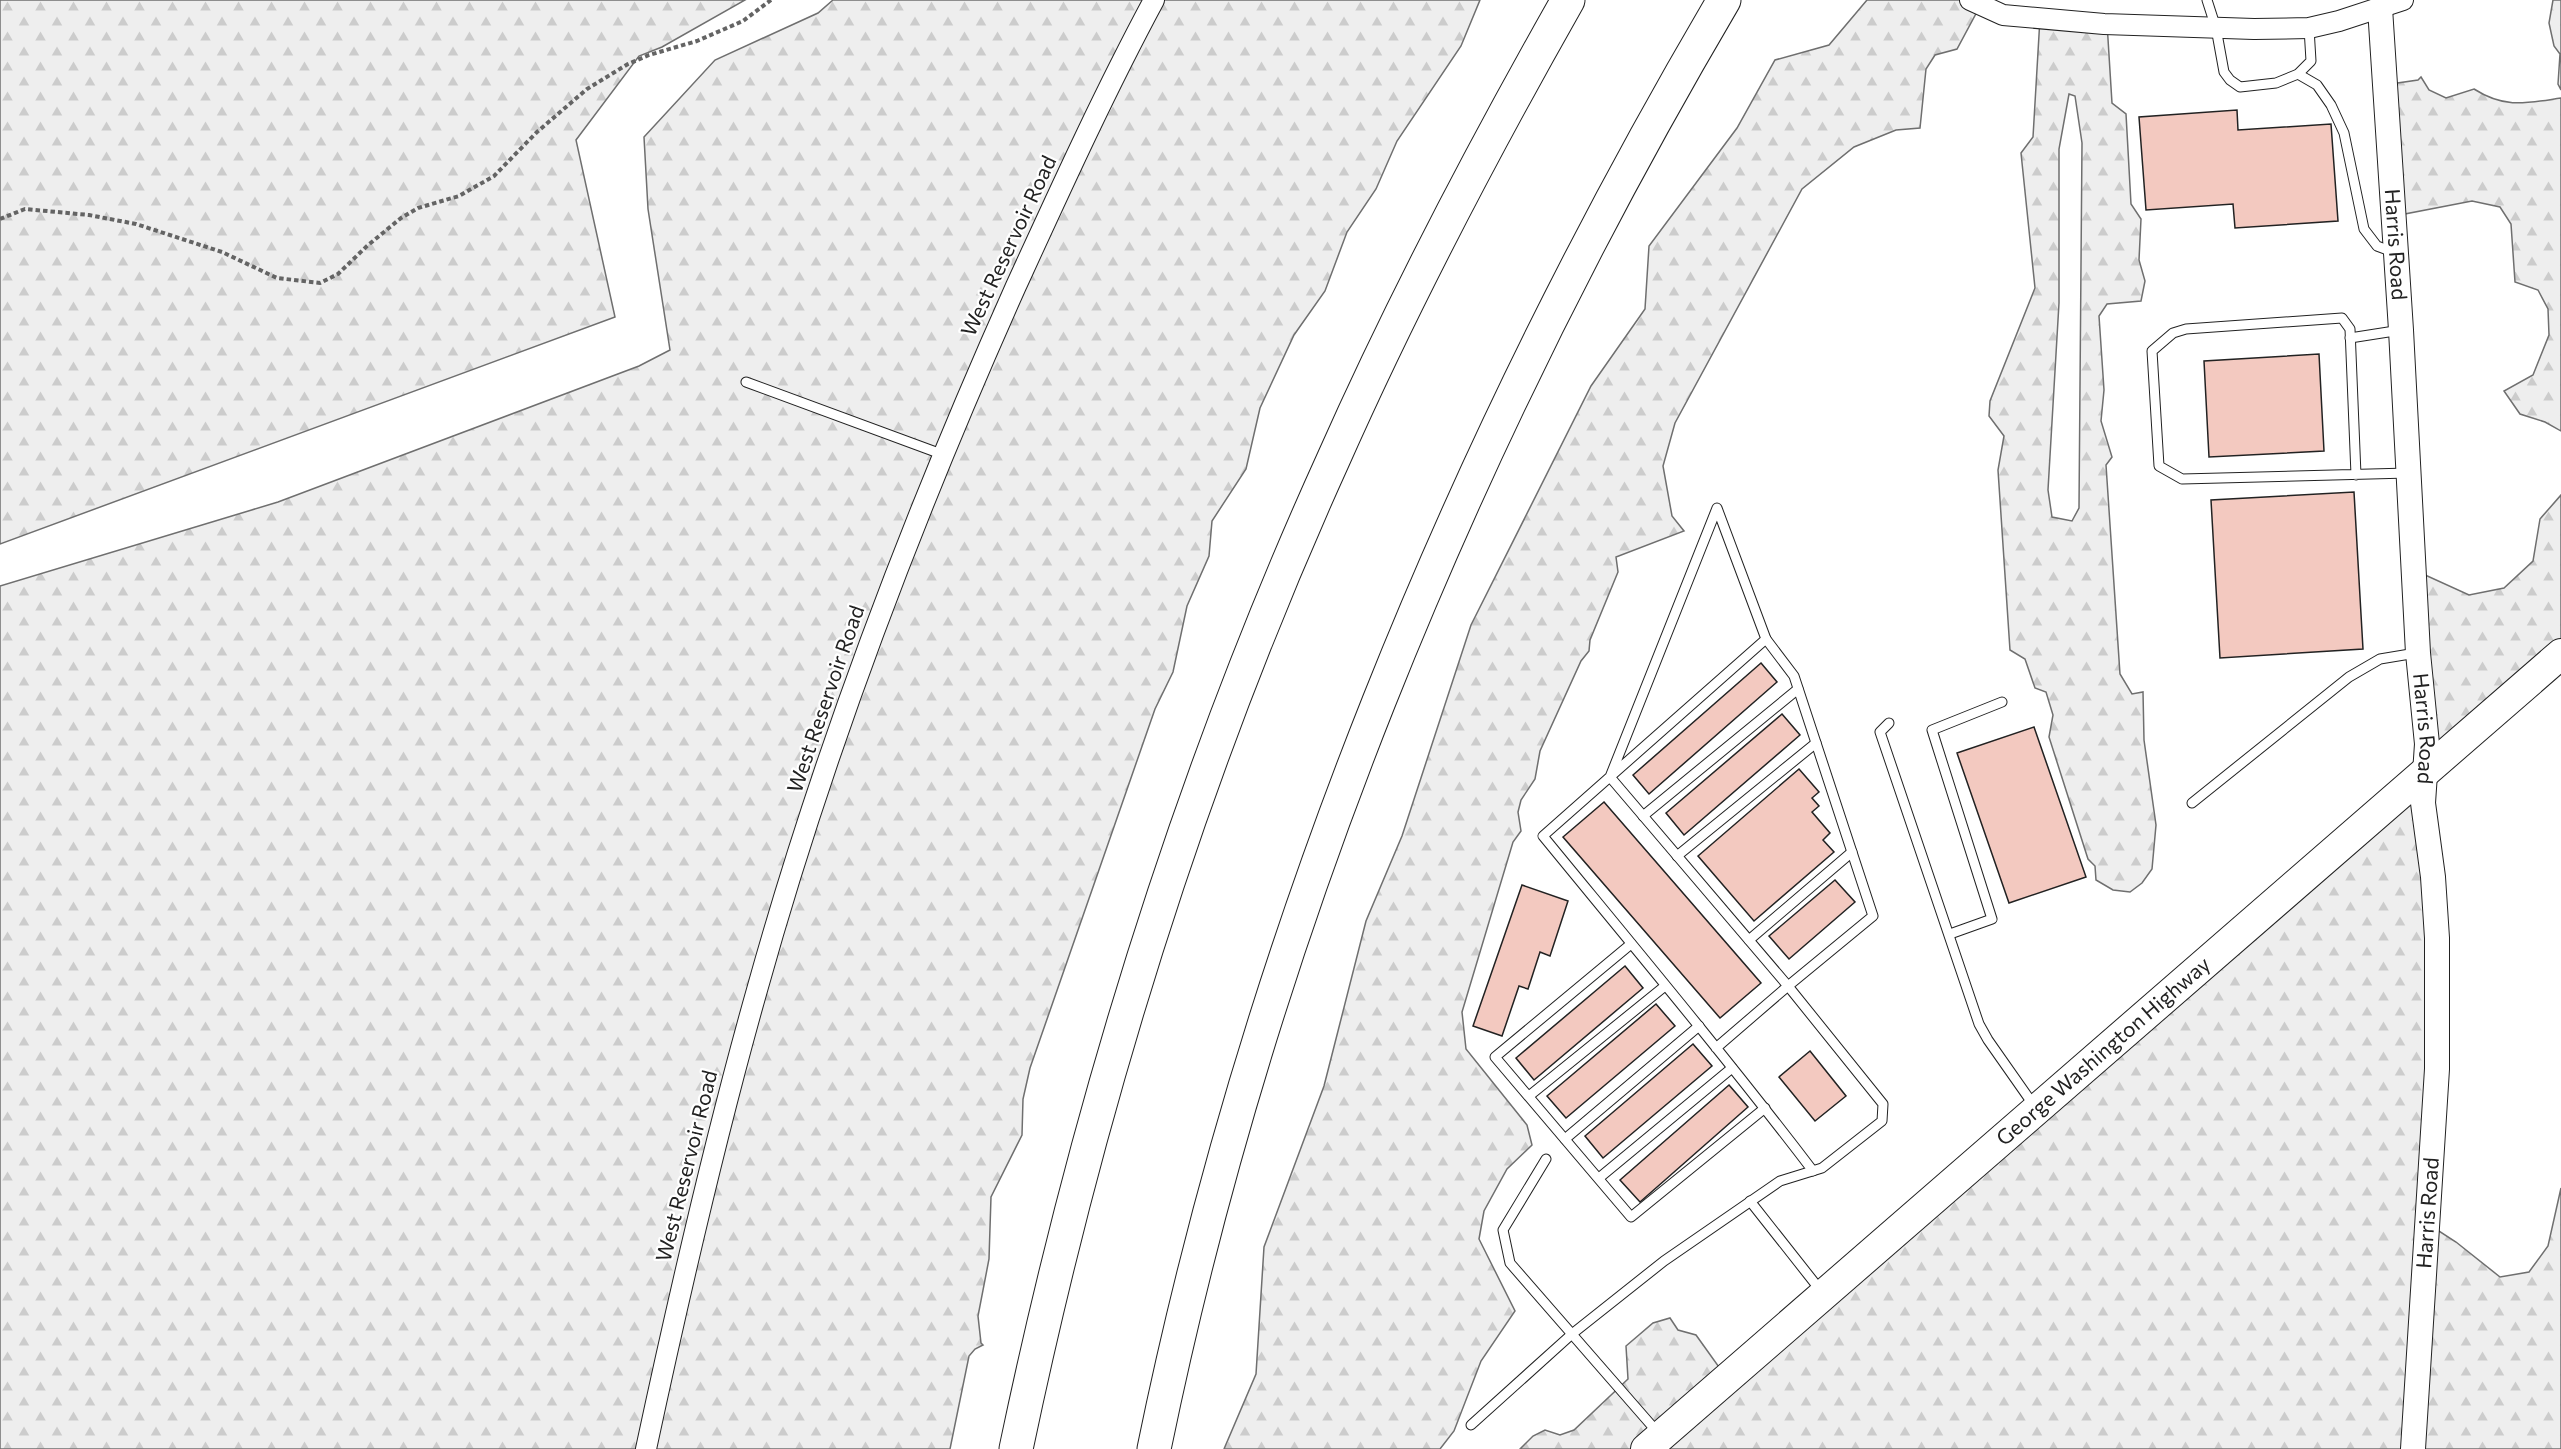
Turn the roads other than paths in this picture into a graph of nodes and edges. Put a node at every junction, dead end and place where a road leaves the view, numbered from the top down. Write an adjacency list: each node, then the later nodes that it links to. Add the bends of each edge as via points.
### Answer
1 (1154, 0): 15 (street, West Reservoir Road, via 1053,205)
2 (1568, 0): 52 (highway, via 1466,185 1396,324 1331,462 1243,676 1190,820 1119,1040 1058,1263)
3 (1724, 0): 53 (highway, via 1610,200 1541,335 1440,551 1358,751 1306,894 1240,1104 1194,1274)
4 (1970, 0): 8 (street, via 2002,15)
5 (2207, 0): 8 (lane)
6 (2403, 0): 7 (street)
7 (2380, 8): 9 (street); 11 (street, Harris Road)
8 (2216, 28): 9 (street); 10 (lane, via 2224,72 2240,87 2276,83)
9 (2309, 28): 10 (lane, via 2311,61)
10 (2298, 74): 11 (lane, via 2317,86 2344,133 2364,229 2377,246)
11 (2396, 254): 12 (street, Harris Road)
12 (2401, 330): 13 (lane); 16 (street, Harris Road)
13 (2350, 338): 17 (lane); 17 (lane, via 2350,329 2342,318 2186,329 2173,333 2152,351 2159,466 2182,479)
14 (746, 382): 15 (lane)
15 (944, 455): 51 (street, West Reservoir Road, via 872,638 758,987 683,1277)
16 (2408, 473): 17 (lane); 19 (street, Harris Road)
17 (2356, 475)
18 (1766, 639): 21 (lane, via 1794,676); 26 (lane); 26 (lane, via 1717,508)
19 (2418, 653): 25 (street, Harris Road); 27 (lane, via 2380,659 2349,677)
20 (2561, 654): 25 (main road, George Washington Highway)
21 (1798, 689): 24 (lane); 28 (lane)
22 (2002, 702): 31 (lane, via 1932,730 1992,919)
23 (1889, 723): 31 (lane, via 1880,732)
24 (1816, 743): 29 (lane); 30 (lane)
25 (2426, 772): 41 (main road, George Washington Highway); 54 (street, Harris Road, via 2423,803 2437,938 2437,1069)
26 (1610, 777): 28 (lane); 33 (lane, via 1543,836)
27 (2193, 803)
28 (1643, 816): 30 (lane)
29 (1852, 852): 32 (lane); 35 (lane, via 1873,916)
30 (1677, 856): 32 (lane)
31 (1950, 934): 41 (lane, via 1979,1024)
32 (1749, 940): 35 (lane)
33 (1631, 944): 34 (lane); 39 (lane, via 1495,1057)
34 (1665, 986): 36 (lane); 39 (lane)
35 (1788, 986): 37 (lane); 44 (lane, via 1883,1104 1882,1121)
36 (1699, 1026): 37 (lane); 42 (lane)
37 (1716, 1048): 38 (lane)
38 (1732, 1068): 40 (lane); 45 (lane)
39 (1529, 1096): 42 (lane)
40 (1765, 1108): 44 (lane); 45 (lane, via 1631,1217)
41 (2037, 1109): 47 (main road, George Washington Highway)
42 (1565, 1139): 45 (lane)
43 (1546, 1159): 48 (lane, via 1503,1230 1510,1263)
44 (1814, 1171): 46 (lane, via 1780,1180)
45 (1599, 1178)
46 (1750, 1202): 47 (lane); 48 (lane, via 1664,1261)
47 (1824, 1295): 50 (main road, George Washington Highway)
48 (1572, 1334): 49 (lane); 50 (lane)
49 (1471, 1425)
50 (1653, 1443)
51 (646, 1449)
52 (1016, 1449)
53 (1154, 1449)
54 (2413, 1449)

